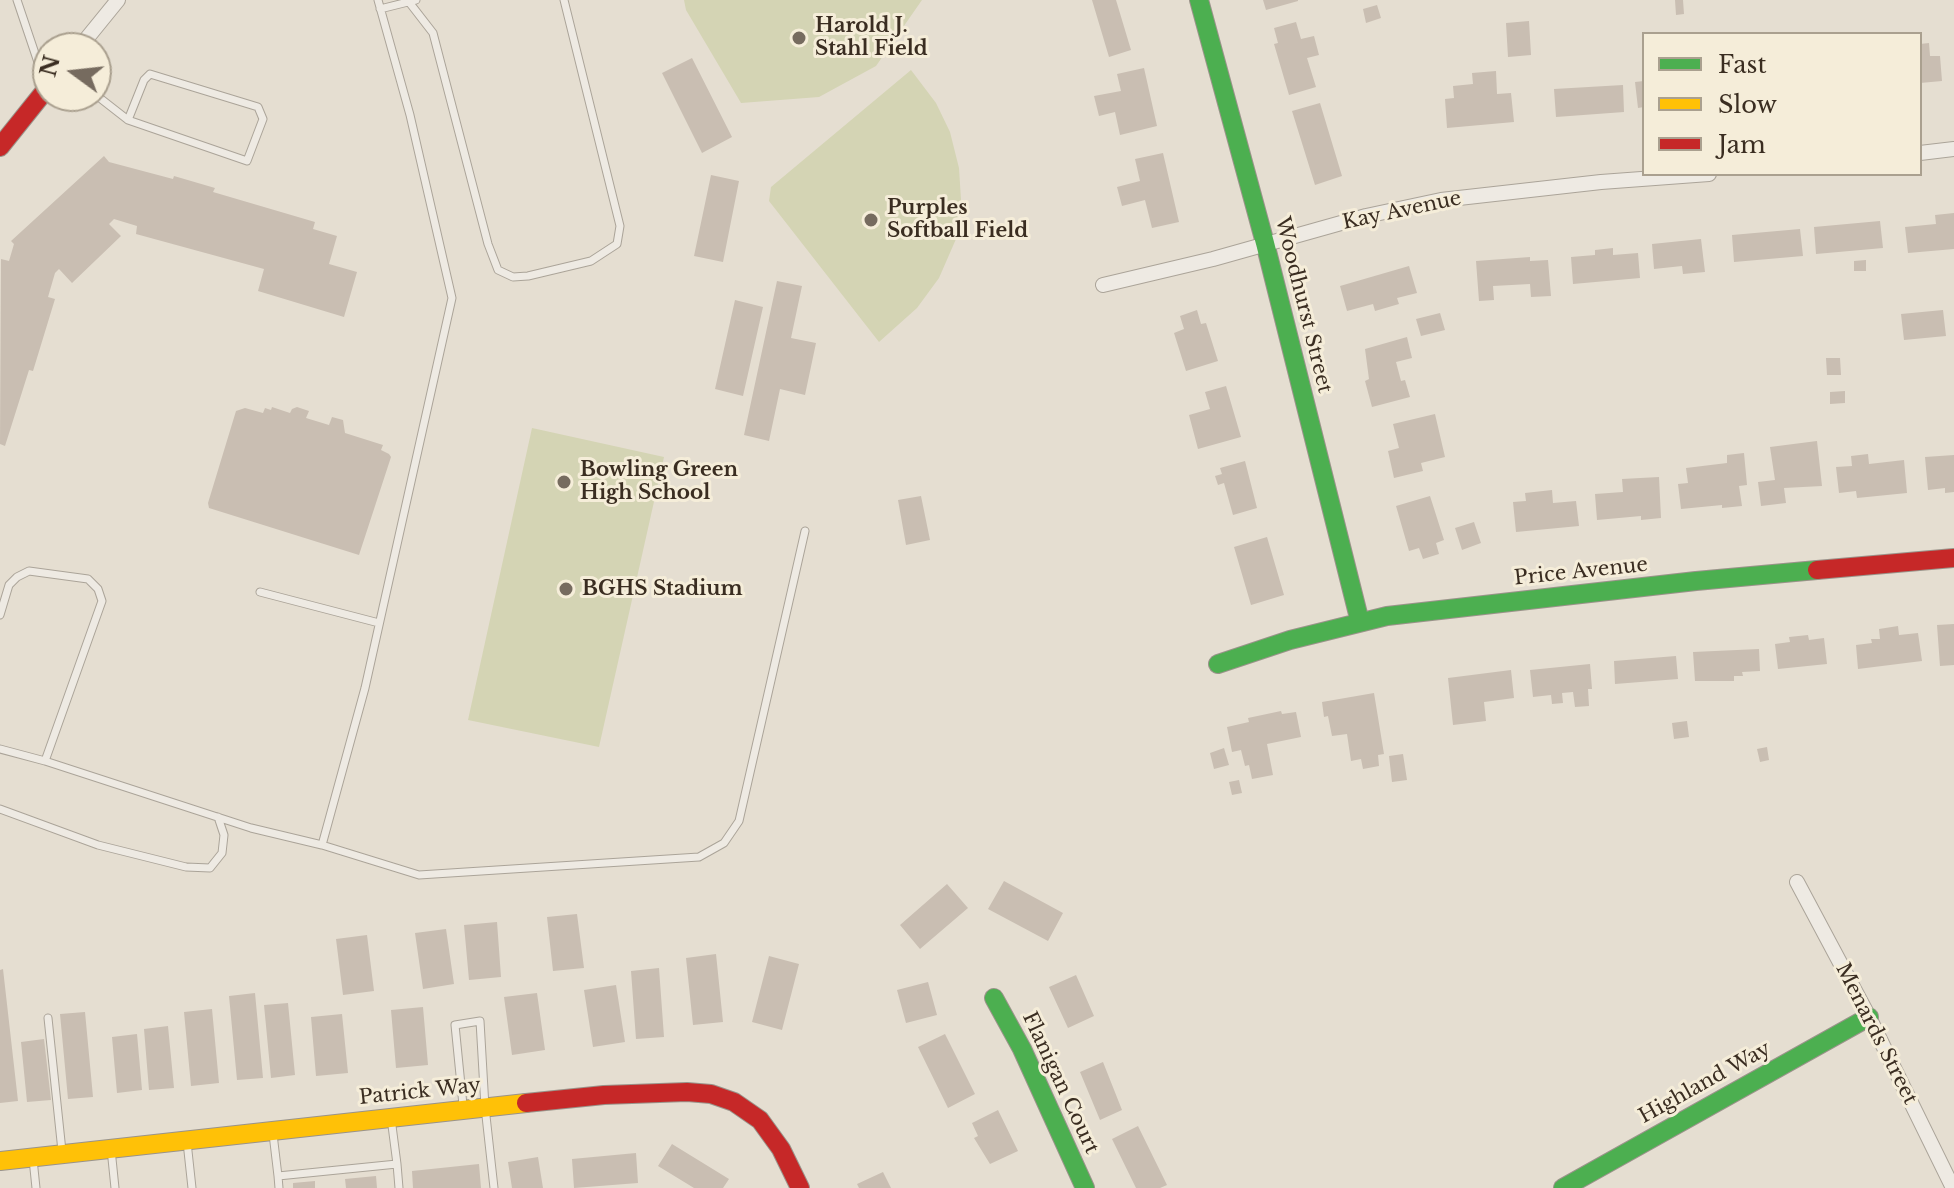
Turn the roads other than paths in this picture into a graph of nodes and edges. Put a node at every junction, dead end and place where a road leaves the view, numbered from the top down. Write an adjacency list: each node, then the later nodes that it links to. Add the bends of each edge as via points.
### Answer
1 (17, 0): 9 (lane)
2 (118, 0): 8 (street)
3 (378, 0): 7 (lane)
4 (564, 0): 6 (lane, via 620,226 617,244 591,261 513,277 498,270 488,244 433,33)
5 (1199, 0): 17 (street, Woodhurst Street)
6 (413, 1): 7 (lane)
7 (380, 9): 24 (lane, via 452,298)
8 (92, 32)
9 (32, 42)
10 (32, 106): 13 (street)
11 (112, 108): 12 (lane)
12 (128, 120): 12 (lane, via 247,161 263,119 258,107 150,74)
13 (3, 140)
14 (1954, 149): 15 (street)
15 (1922, 153)
16 (1682, 176): 17 (street, Kay Avenue, via 1441,200)
17 (1265, 243): 18 (street, Kay Avenue); 23 (street, Woodhurst Street)
18 (1103, 285)
19 (805, 531): 30 (lane, via 739,821 724,843 699,857 419,875)
20 (1954, 558): 23 (street, Price Avenue, via 1696,581)
21 (260, 592): 24 (lane)
22 (0, 615): 27 (lane, via 9,585 29,571 88,579 102,601)
23 (1360, 622): 25 (street, Price Avenue)
24 (379, 623): 30 (lane)
25 (1218, 664)
26 (0, 749): 27 (lane)
27 (45, 761): 29 (lane)
28 (0, 809): 29 (lane, via 98,845 210,868 222,853)
29 (218, 817): 30 (lane)
30 (322, 845)
31 (1797, 882): 33 (street, Menards Street)
32 (994, 998): 53 (street, Flanigan Court)
33 (1869, 1017): 54 (street, Highland Way); 55 (street, Menards Street)
34 (48, 1018): 41 (lane)
35 (485, 1107): 36 (street, Patrick Way); 36 (lane, via 480,1021 455,1025); 51 (lane); 52 (street, Patrick Way, via 661,1091 711,1094 760,1120)
36 (464, 1109): 37 (street, Patrick Way)
37 (391, 1117): 38 (street, Patrick Way); 44 (lane)
38 (272, 1130): 39 (street, Patrick Way); 45 (lane)
39 (187, 1139): 40 (street, Patrick Way); 48 (lane)
40 (111, 1147): 41 (street, Patrick Way); 47 (lane)
41 (62, 1153): 42 (street, Patrick Way)
42 (33, 1156): 43 (street, Patrick Way); 46 (lane)
43 (0, 1161)
44 (397, 1164): 45 (lane); 50 (lane)
45 (278, 1176): 49 (lane)
46 (36, 1188)
47 (115, 1188)
48 (192, 1188)
49 (279, 1188)
50 (399, 1188)
51 (494, 1188)
52 (800, 1188)
53 (1085, 1188)
54 (1563, 1188)
55 (1953, 1188)

